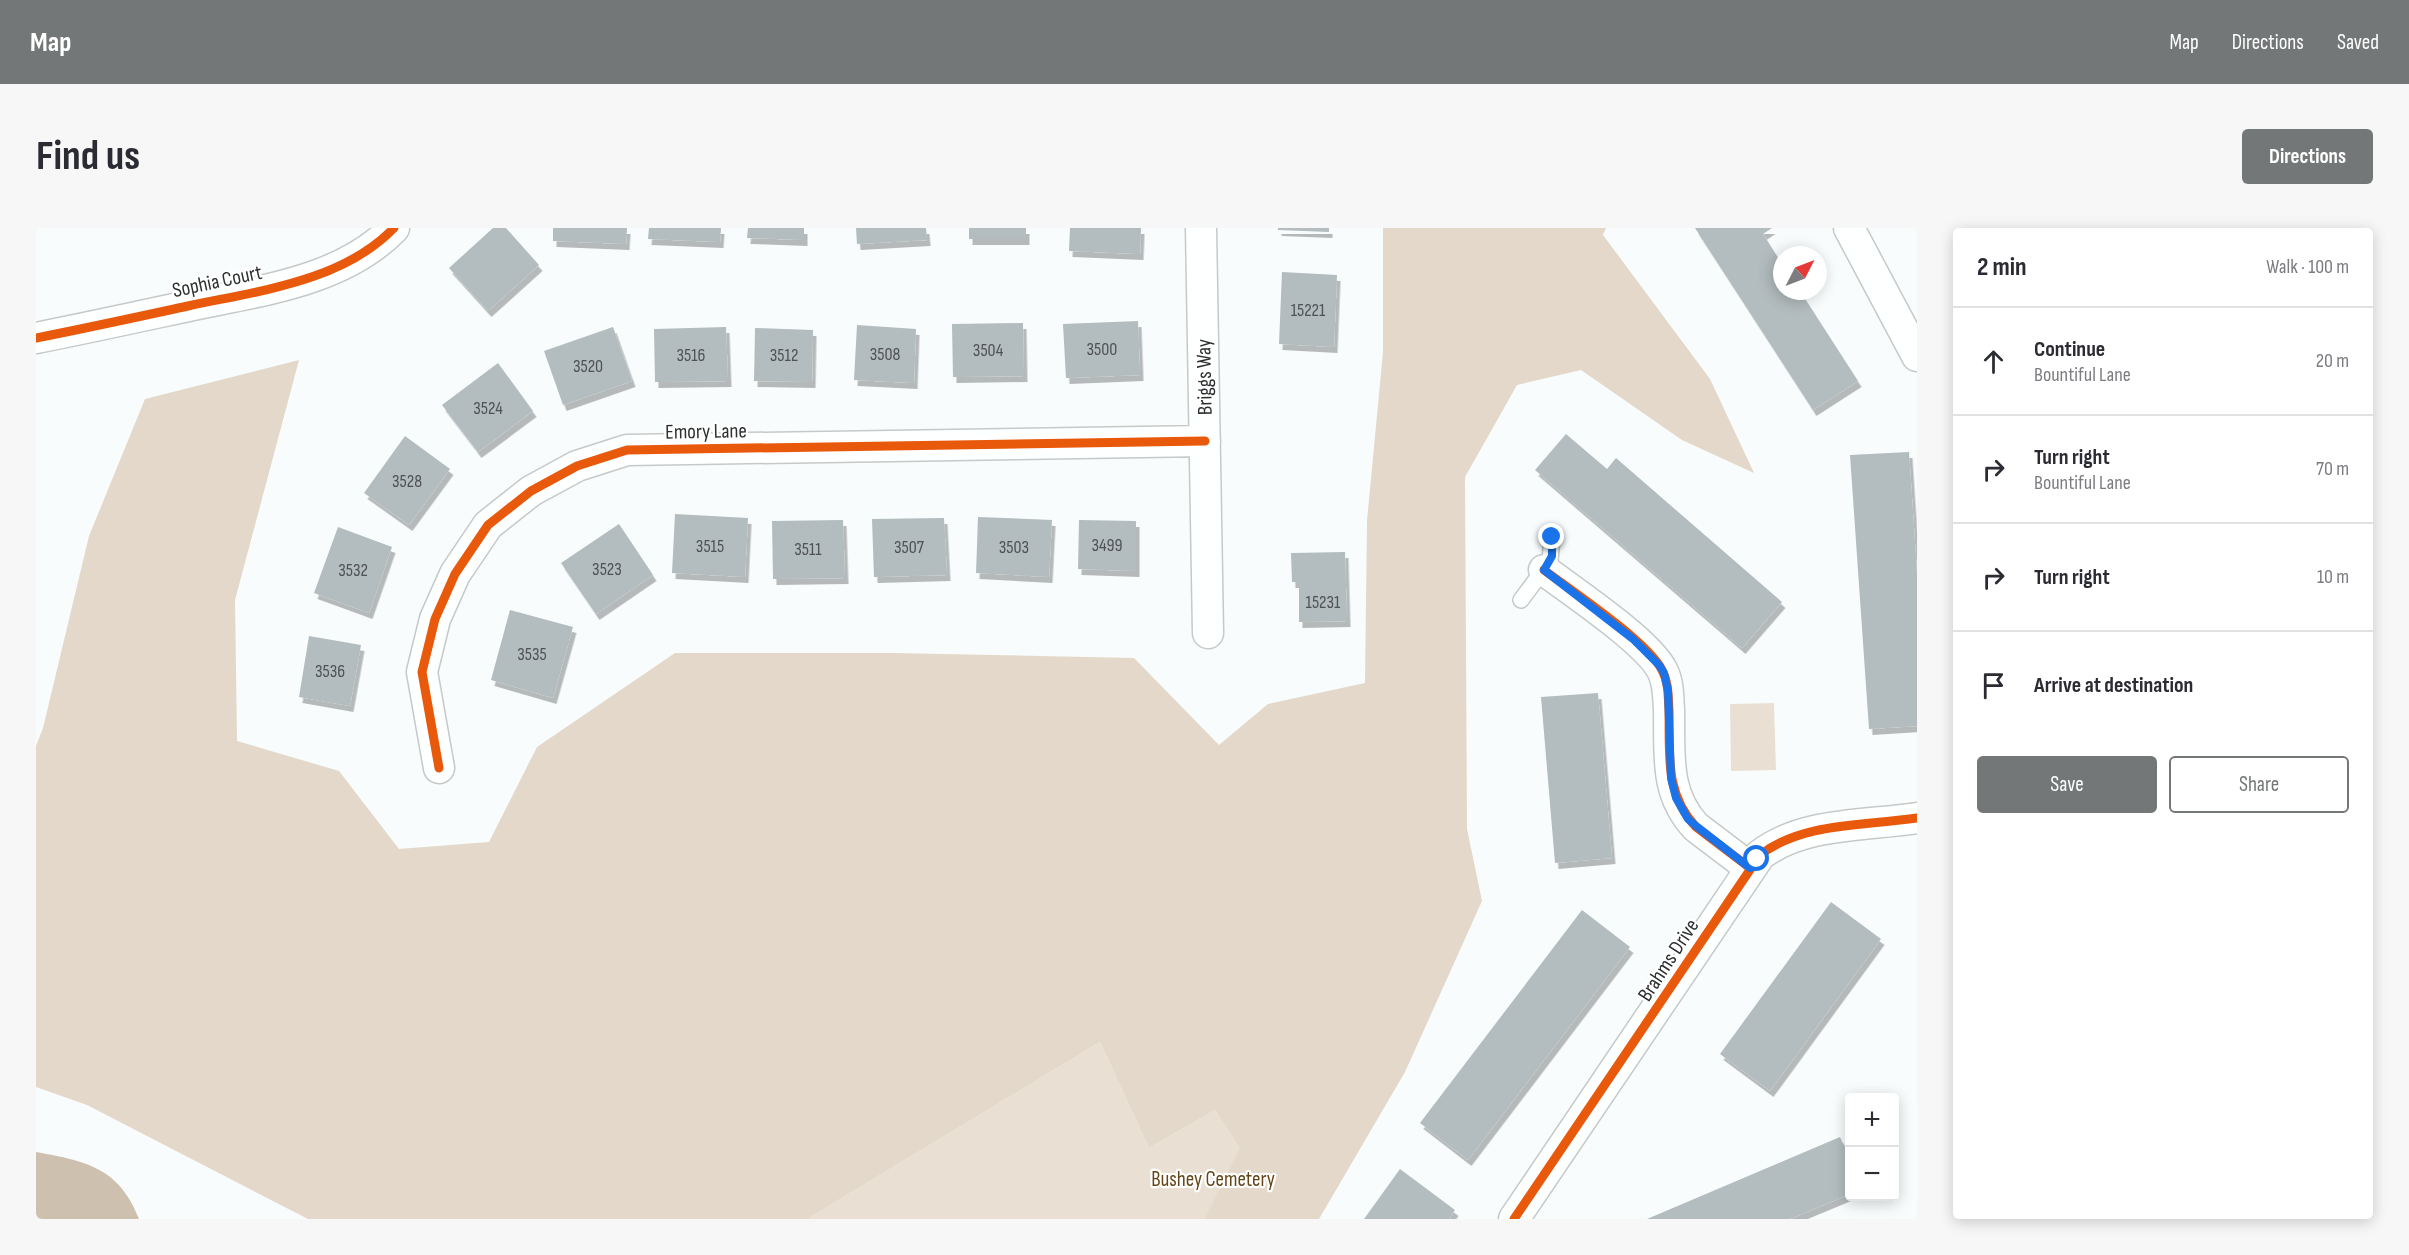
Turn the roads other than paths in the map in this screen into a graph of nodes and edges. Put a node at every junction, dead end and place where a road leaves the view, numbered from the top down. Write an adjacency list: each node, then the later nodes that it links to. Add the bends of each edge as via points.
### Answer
1 (393, 228): 4 (street, Sophia Court, via 349,261 303,280)
2 (1201, 228): 6 (street, Briggs Way)
3 (1849, 228): 5 (street)
4 (36, 338)
5 (1917, 356)
6 (1205, 441): 10 (street, Briggs Way); 11 (street, Emory Lane, via 627,450 577,466 531,491 489,525 455,574 435,619 422,672)
7 (1552, 537): 8 (lane, via 1552,556)
8 (1544, 570): 9 (lane); 13 (street, via 1633,639 1659,665 1668,691 1671,778 1676,798 1688,819)
9 (1521, 600)
10 (1208, 633)
11 (439, 768)
12 (1917, 818): 13 (street, Brahms Drive, via 1799,835 1768,849)
13 (1750, 868): 14 (street, Brahms Drive)
14 (1514, 1219)

